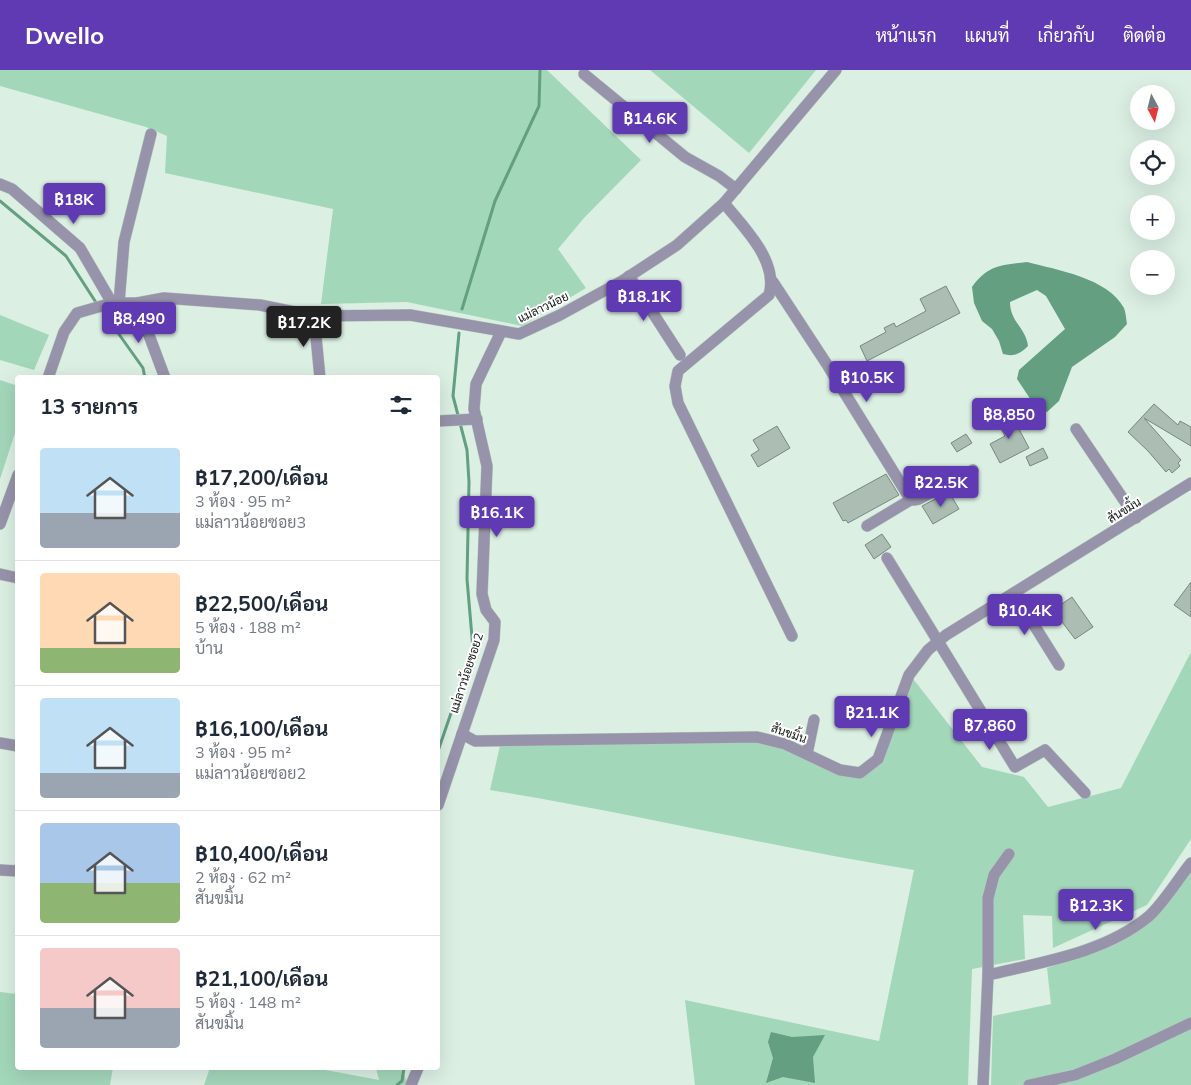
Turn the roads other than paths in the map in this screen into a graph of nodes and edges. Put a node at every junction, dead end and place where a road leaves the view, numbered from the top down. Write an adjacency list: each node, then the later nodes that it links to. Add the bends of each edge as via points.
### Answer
1 (836, 70): 5 (street, แม่ลาวน้อย)
2 (584, 74): 5 (street, via 685,157)
3 (151, 134): 9 (street, via 124,242)
4 (0, 184): 9 (street, via 12,189 80,248)
5 (736, 189): 6 (street, แม่ลาวน้อย)
6 (724, 203): 7 (street, แม่ลาวน้อย, via 677,245); 8 (street, via 758,245)
7 (629, 276): 12 (street, แม่ลาวน้อย, via 519,334); 13 (street)
8 (773, 282): 23 (street); 31 (street, via 769,295 678,371 675,386 678,403)
9 (116, 303): 10 (street, แม่ลาวน้อย); 14 (street, แม่ลาวน้อย, via 78,313 64,332)
10 (137, 303): 11 (street, แม่ลาวน้อย, via 164,298 206,299); 15 (street)
11 (314, 316): 12 (street, แม่ลาวน้อย, via 410,315 453,320); 16 (street)
12 (501, 332): 17 (street, แม่ลาวน้อยซอย2, via 476,384)
13 (680, 354)
14 (49, 375)
15 (164, 375)
16 (320, 375)
17 (476, 419): 18 (street); 35 (street, แม่ลาวน้อยซอย2, via 486,466 482,594 486,610 495,622 494,640)
18 (440, 421)
19 (1076, 428): 24 (street)
20 (972, 470): 23 (street, via 919,500)
21 (15, 483): 25 (street)
22 (1191, 483): 24 (street, สันขมิ้น)
23 (912, 499): 26 (street)
24 (1136, 518): 30 (street, สันขมิ้น)
25 (0, 524)
26 (867, 526)
27 (887, 558): 32 (street)
28 (0, 574): 29 (street)
29 (15, 577)
30 (1014, 593): 32 (street, สันขมิ้น); 33 (street)
31 (792, 636)
32 (939, 641): 38 (street, สันขมิ้น, via 908,675 878,759 860,773 840,770); 39 (street, via 1015,768 1045,750)
33 (1058, 665)
34 (814, 720): 38 (street)
35 (462, 734): 38 (street, สันขมิ้น, via 475,741 757,738 785,744); 40 (street, แม่ลาวน้อยซอย2)
36 (0, 743): 37 (street)
37 (15, 746)
38 (807, 754)
39 (1085, 793)
40 (440, 799)
41 (1009, 854): 45 (street, via 994,875 988,898)
42 (1191, 863): 45 (street, via 1149,916 1111,939 1064,957)
43 (0, 870): 44 (street)
44 (15, 871)
45 (988, 975): 49 (street)
46 (1191, 1023): 50 (street, via 1075,1075)
47 (417, 1070): 48 (street)
48 (411, 1085)
49 (983, 1085)
50 (1029, 1085)

